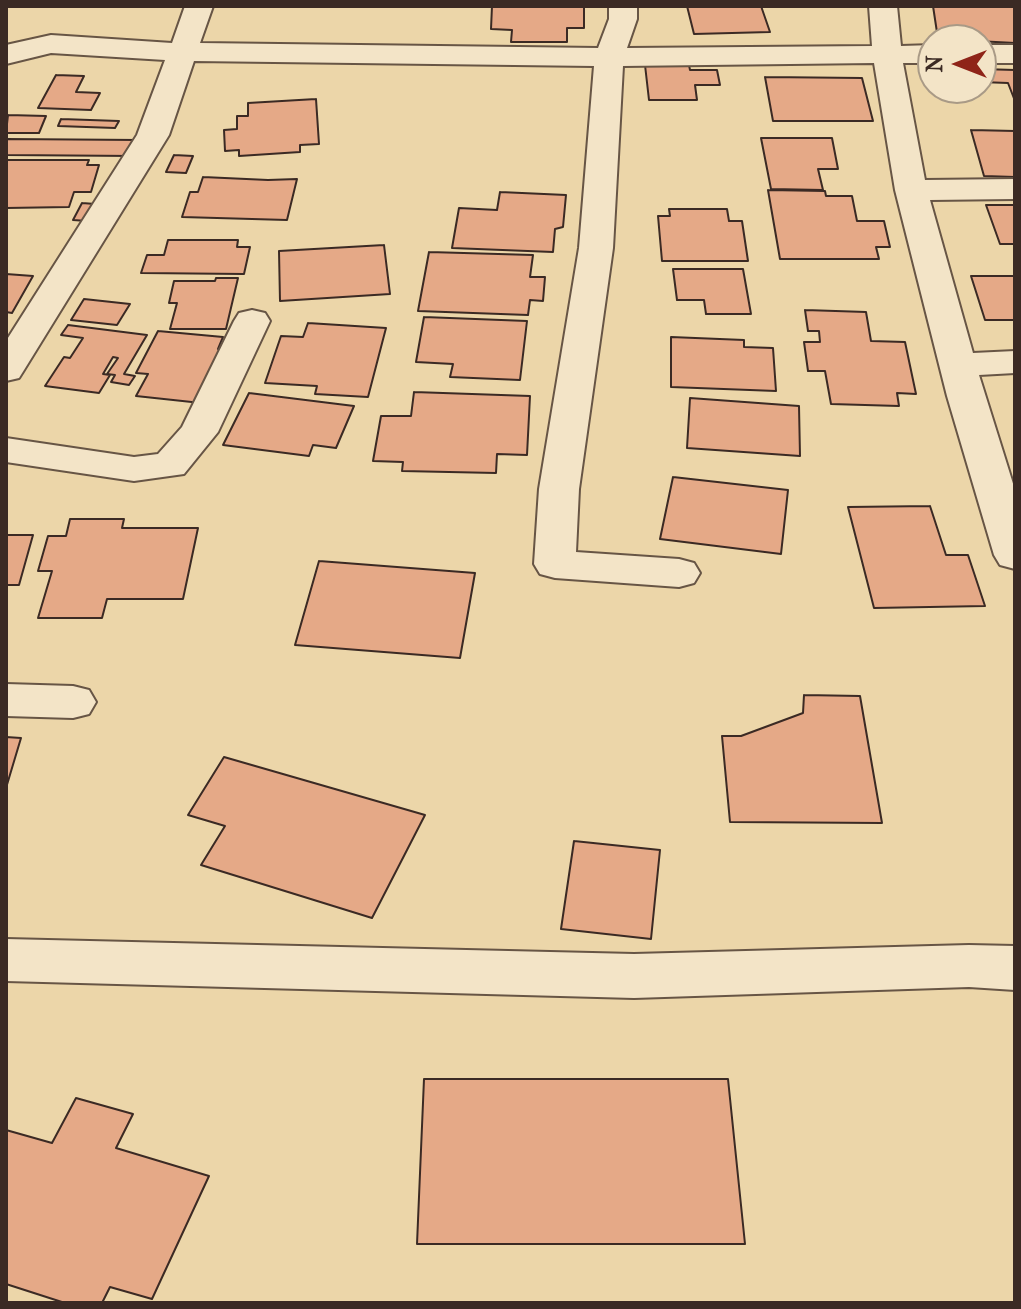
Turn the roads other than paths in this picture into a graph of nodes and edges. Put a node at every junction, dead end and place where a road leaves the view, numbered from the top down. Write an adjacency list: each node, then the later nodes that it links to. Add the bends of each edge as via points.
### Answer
1 (199, 6): 4 (street)
2 (623, 6): 8 (street)
3 (883, 6): 5 (street)
4 (184, 52): 7 (street, via 51,44); 8 (street); 14 (street, via 153,135)
5 (887, 54): 6 (street); 8 (street); 10 (street)
6 (917, 54)
7 (6, 55)
8 (609, 57): 17 (street, via 596,248 559,489 555,564)
9 (1015, 189): 10 (street)
10 (911, 190): 13 (street)
11 (252, 321): 15 (street, via 199,432 170,465 134,469)
12 (1015, 362): 13 (street)
13 (958, 365): 16 (street)
14 (6, 370)
15 (6, 450)
16 (1015, 555)
17 (679, 573)
18 (6, 700): 19 (street)
19 (73, 702)
20 (6, 960): 21 (street, via 634,976)
21 (1015, 968)

